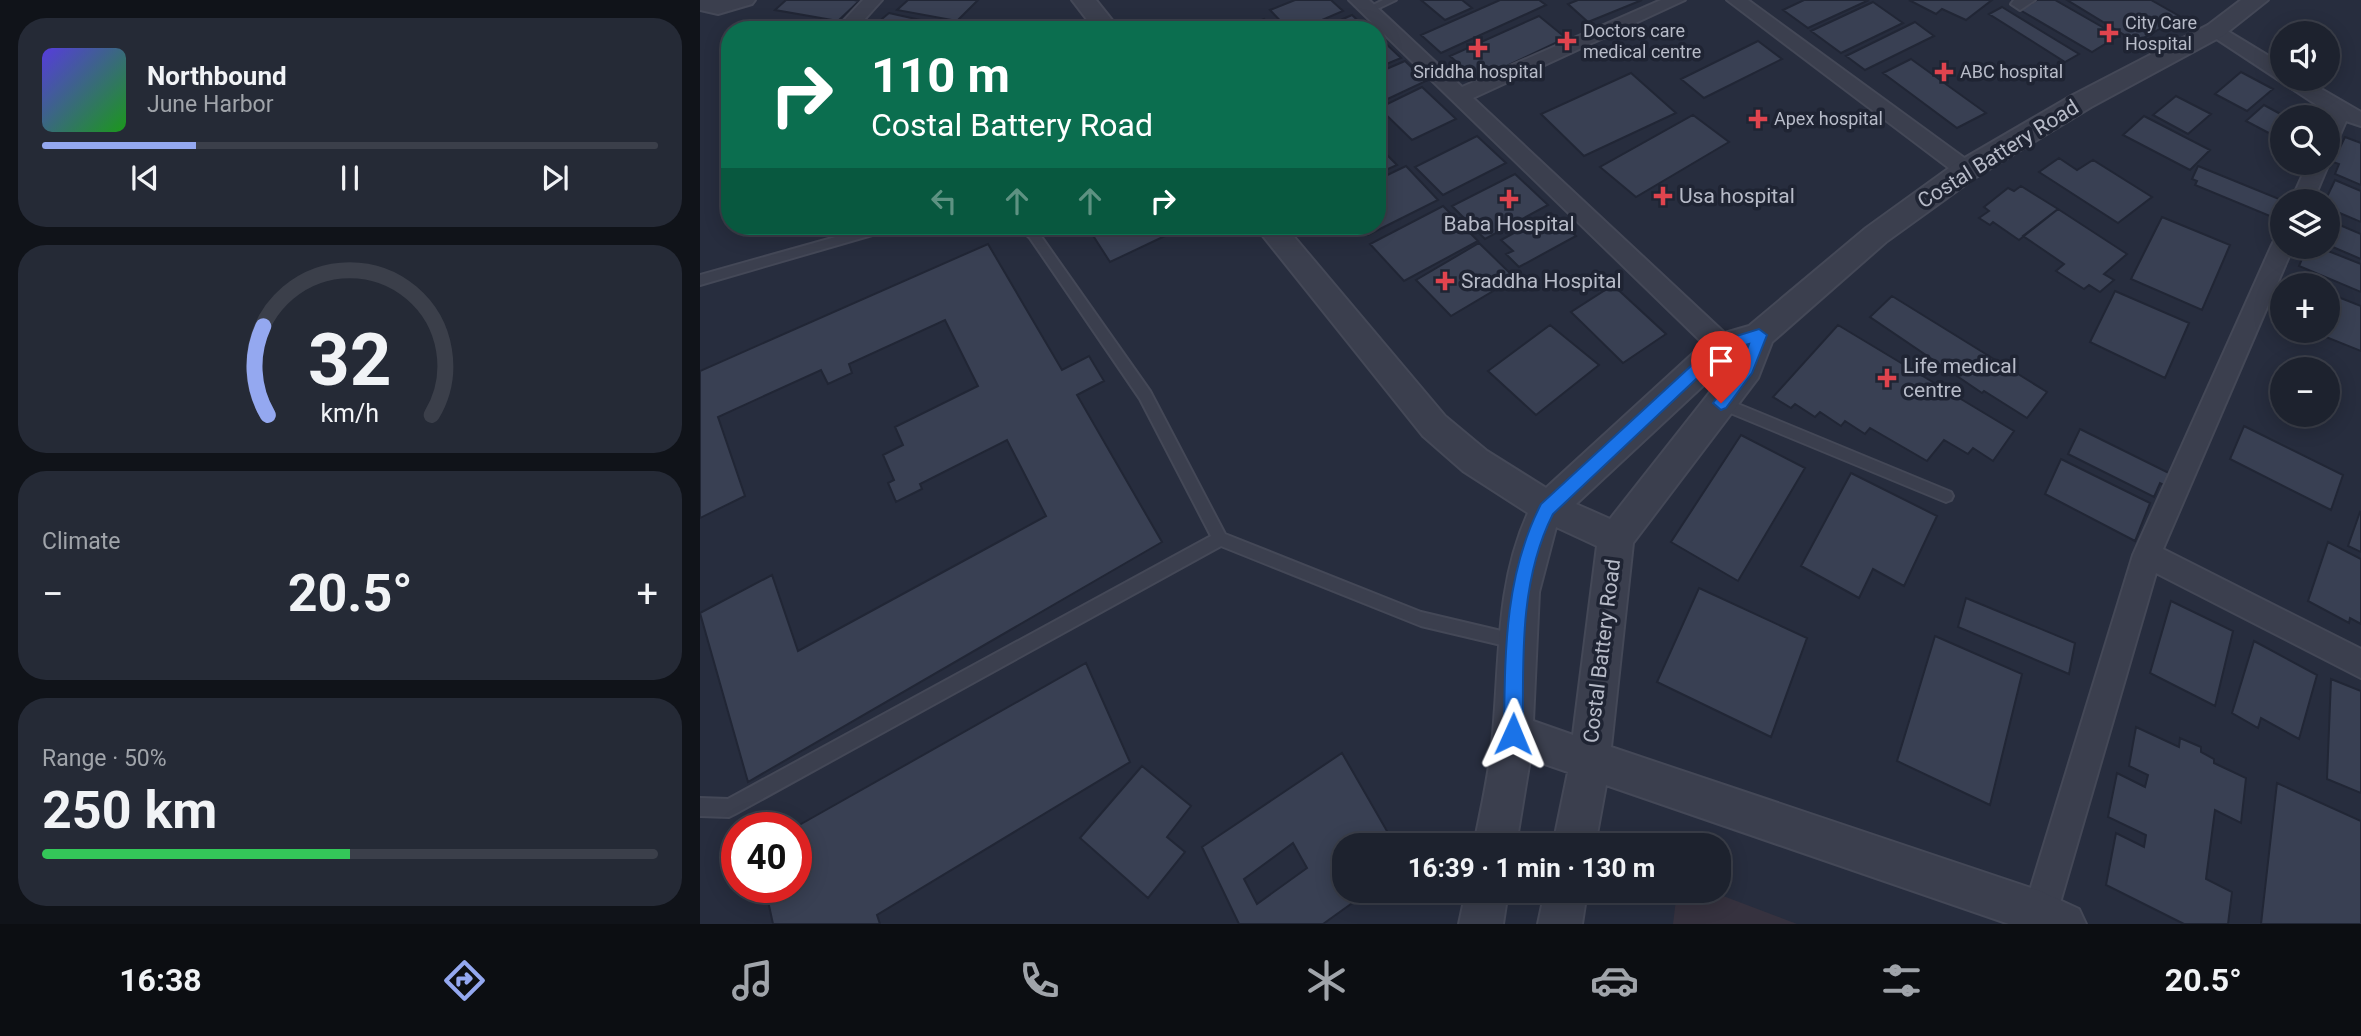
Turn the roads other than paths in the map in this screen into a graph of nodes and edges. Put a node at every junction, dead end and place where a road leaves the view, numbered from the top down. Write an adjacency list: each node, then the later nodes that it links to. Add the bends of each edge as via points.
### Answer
1 (746, 0): 8 (street, via 718,8)
2 (873, 0): 10 (street)
3 (1084, 0): 11 (street)
4 (1391, 0): 9 (lane)
5 (1676, 0): 17 (street)
6 (1736, 0): 21 (street)
7 (2256, 0): 14 (street, Costal Battery Road)
8 (700, 4)
9 (1363, 5): 12 (street)
10 (853, 21)
11 (1101, 21)
12 (1380, 21)
13 (1386, 27): 17 (street)
14 (2216, 30): 15 (street); 21 (street, Costal Battery Road, via 2082,101)
15 (2270, 65)
16 (2309, 91): 18 (street)
17 (1459, 96): 28 (street)
18 (2331, 105)
19 (2340, 111): 20 (street)
20 (2361, 119)
21 (1966, 170): 27 (street, Costal Battery Road, via 1876,234)
22 (858, 235): 26 (lane)
23 (1034, 235): 33 (lane, via 1145,395)
24 (1276, 235): 31 (street, via 1434,426 1456,448)
25 (2277, 259): 34 (street)
26 (700, 280)
27 (1759, 335): 28 (street, Costal Battery Road); 29 (street, Costal Battery Road, via 1747,369)
28 (1722, 346): 31 (street, Costal Battery Road)
29 (1721, 403): 30 (lane); 32 (street, Costal Battery Road)
30 (1946, 496)
31 (1547, 509): 32 (street); 35 (street, Costal Battery Road, via 1524,569)
32 (1616, 538): 38 (street, Costal Battery Road)
33 (1220, 539): 35 (lane, via 1421,619); 39 (lane, via 729,808)
34 (2147, 555): 36 (street); 44 (street)
35 (1514, 641): 37 (street, Costal Battery Road)
36 (2361, 664)
37 (1513, 734): 38 (street); 40 (street, Costal Battery Road)
38 (1590, 761): 41 (street, Costal Battery Road); 44 (street)
39 (700, 807)
40 (1497, 833)
41 (1576, 833)
42 (1485, 903): 45 (street)
43 (1564, 903): 46 (street)
44 (2052, 918)
45 (1481, 924)
46 (1560, 924)

